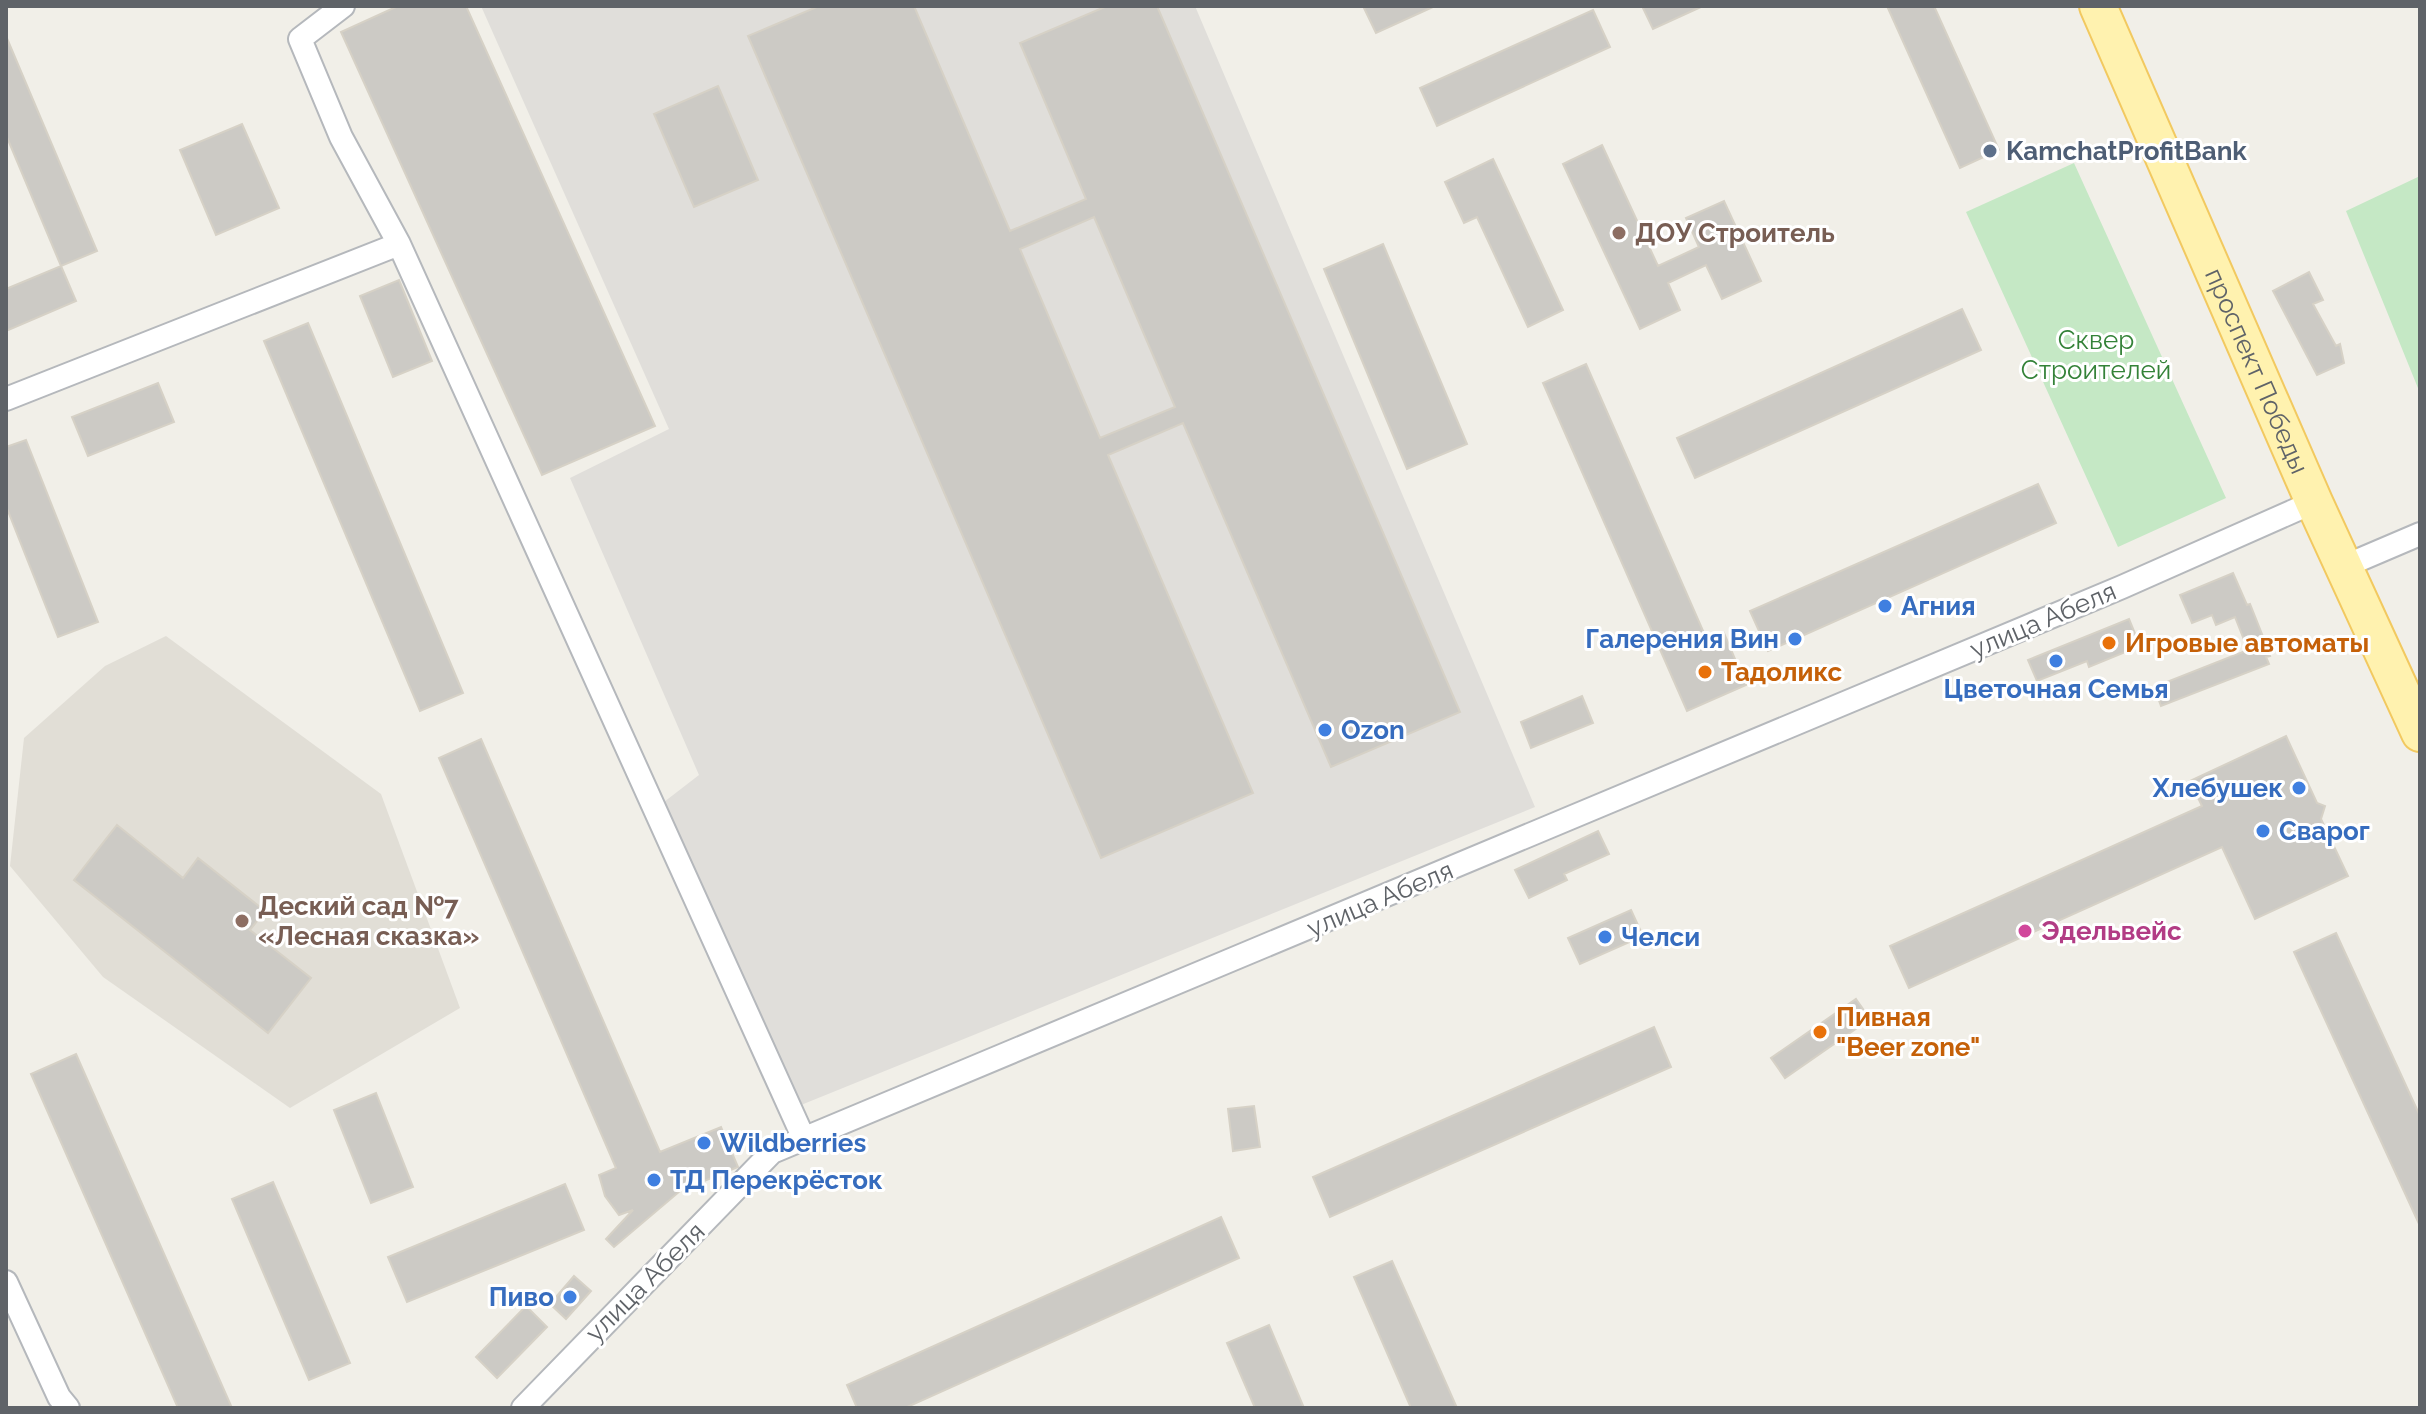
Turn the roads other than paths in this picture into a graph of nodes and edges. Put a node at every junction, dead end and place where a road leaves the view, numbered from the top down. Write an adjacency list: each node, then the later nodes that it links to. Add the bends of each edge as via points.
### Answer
1 (343, 6): 3 (street, via 300,39 341,137)
2 (2098, 6): 5 (main road, проспект Победы)
3 (399, 244): 4 (street); 9 (street)
4 (6, 399)
5 (2314, 502): 7 (main road, проспект Победы); 9 (street, улица Абеля)
6 (2420, 534): 7 (street)
7 (2345, 566): 8 (main road, проспект Победы)
8 (2420, 733)
9 (804, 1139): 12 (street, улица Абеля, via 772,1152)
10 (6, 1282): 11 (street)
11 (68, 1408)
12 (523, 1408)

